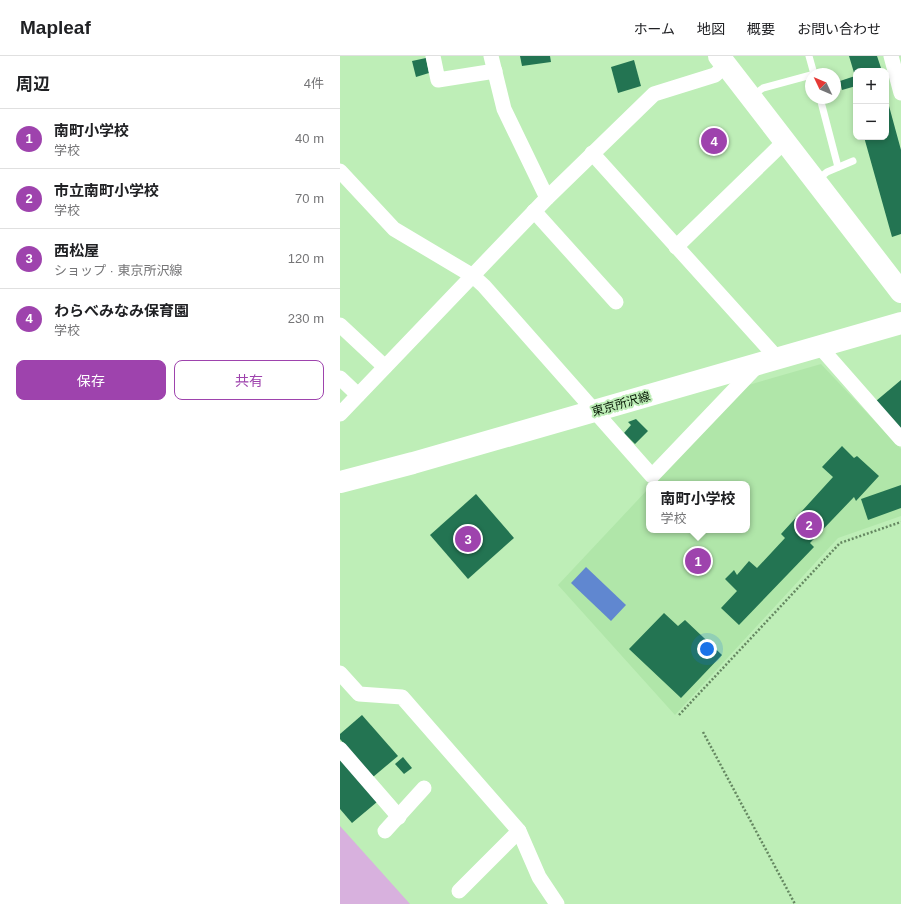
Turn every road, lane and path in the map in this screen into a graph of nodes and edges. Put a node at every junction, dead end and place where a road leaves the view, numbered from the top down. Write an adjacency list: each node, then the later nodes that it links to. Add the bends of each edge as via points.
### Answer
1 (433, 56): 7 (street, via 438,80)
2 (491, 56): 7 (street)
3 (809, 56): 6 (lane)
4 (894, 57): 9 (street)
5 (723, 60): 10 (main road); 13 (street, via 715,75 654,94)
6 (812, 68)
7 (495, 71): 18 (street, via 504,109)
8 (805, 77): 10 (lane, via 763,88)
9 (901, 93)
10 (751, 97): 12 (main road)
11 (822, 104): 15 (lane)
12 (785, 141): 17 (main road); 20 (street)
13 (592, 153): 18 (street); 20 (street)
14 (853, 161): 15 (lane)
15 (838, 167): 17 (lane)
16 (340, 171): 21 (street, via 394,229)
17 (815, 181): 22 (main road)
18 (547, 198): 19 (street)
19 (534, 211): 21 (street); 23 (street)
20 (676, 246): 27 (street)
21 (473, 276): 28 (street); 31 (street)
22 (901, 292)
23 (616, 302)
24 (901, 323): 26 (main road, 東京所沢線)
25 (340, 325): 28 (street)
26 (820, 347): 27 (main road, 東京所沢線); 33 (street)
27 (768, 361): 31 (main road, 東京所沢線); 31 (street, via 652,476)
28 (385, 368): 30 (street)
29 (340, 378): 30 (street)
30 (358, 395): 32 (street)
31 (595, 411): 34 (main road, 東京所沢線)
32 (340, 414)
33 (901, 439)
34 (340, 482)
35 (901, 522): 37 (path, via 840,542)
36 (340, 673): 43 (street, via 359,694 402,697)
37 (679, 715)
38 (703, 732): 46 (path)
39 (340, 750): 41 (street)
40 (424, 788): 41 (street)
41 (398, 817): 42 (street)
42 (385, 831)
43 (518, 831): 44 (street); 45 (street, via 539,878)
44 (459, 891)
45 (557, 904)
46 (795, 904)

